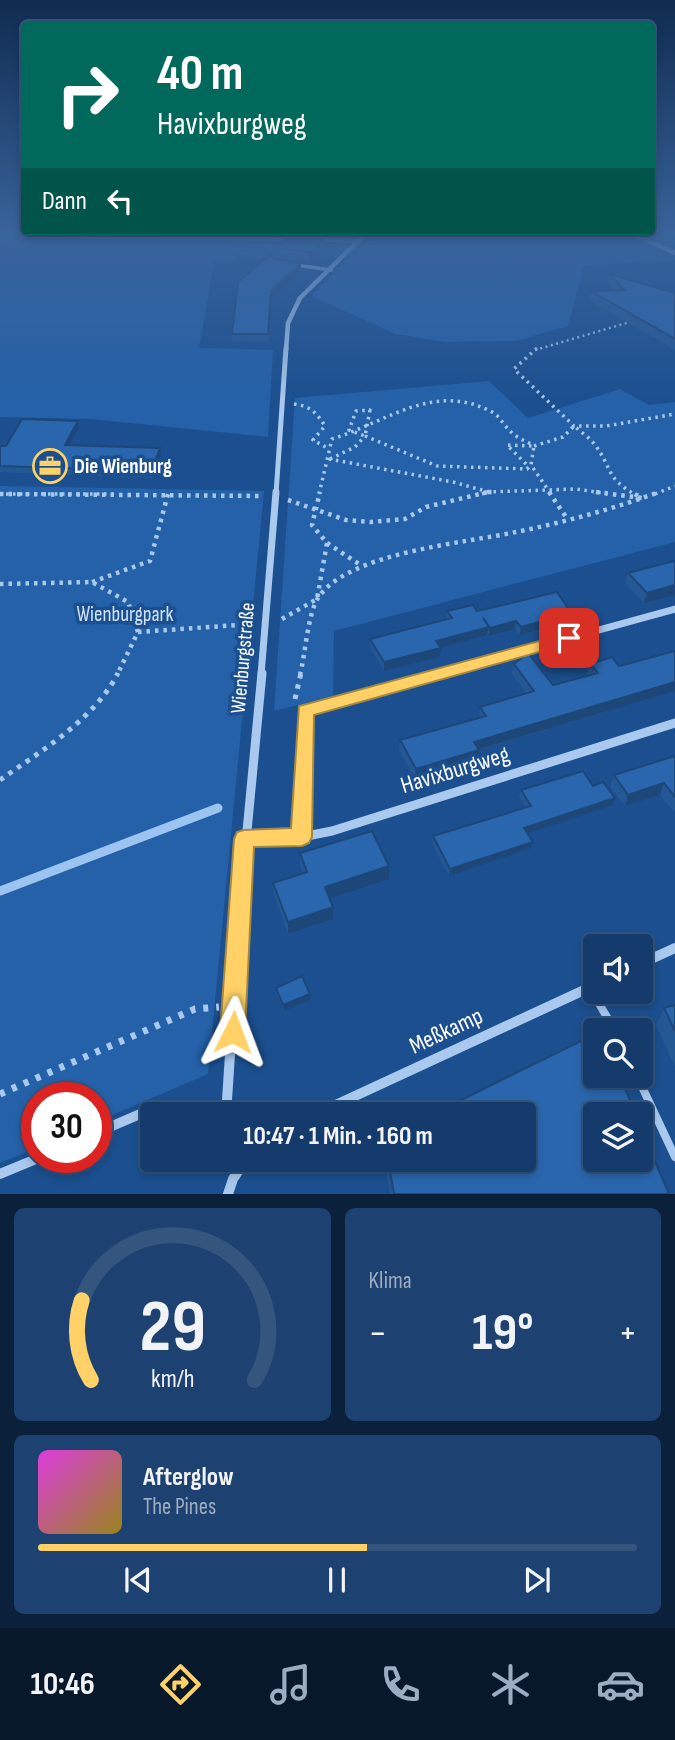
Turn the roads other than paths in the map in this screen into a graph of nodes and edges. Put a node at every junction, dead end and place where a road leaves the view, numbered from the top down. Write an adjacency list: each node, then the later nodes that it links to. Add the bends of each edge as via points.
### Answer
1 (308, 291): 5 (street, Wienburgstraße, via 288,323 267,623)
2 (675, 609): 4 (street, via 305,711)
3 (675, 723): 4 (street, Havixburgweg)
4 (302, 837): 5 (street, Havixburgweg)
5 (244, 839): 10 (street, Wienburgstraße)
6 (675, 948): 7 (street)
7 (653, 958)
8 (583, 990): 11 (street, Meßkamp)
9 (643, 1088): 14 (lane)
10 (227, 1102)
11 (342, 1102)
12 (140, 1114): 13 (street)
13 (112, 1126)
14 (675, 1157)
15 (21, 1165): 17 (street)
16 (238, 1172): 18 (street)
17 (0, 1174)
18 (228, 1194)

